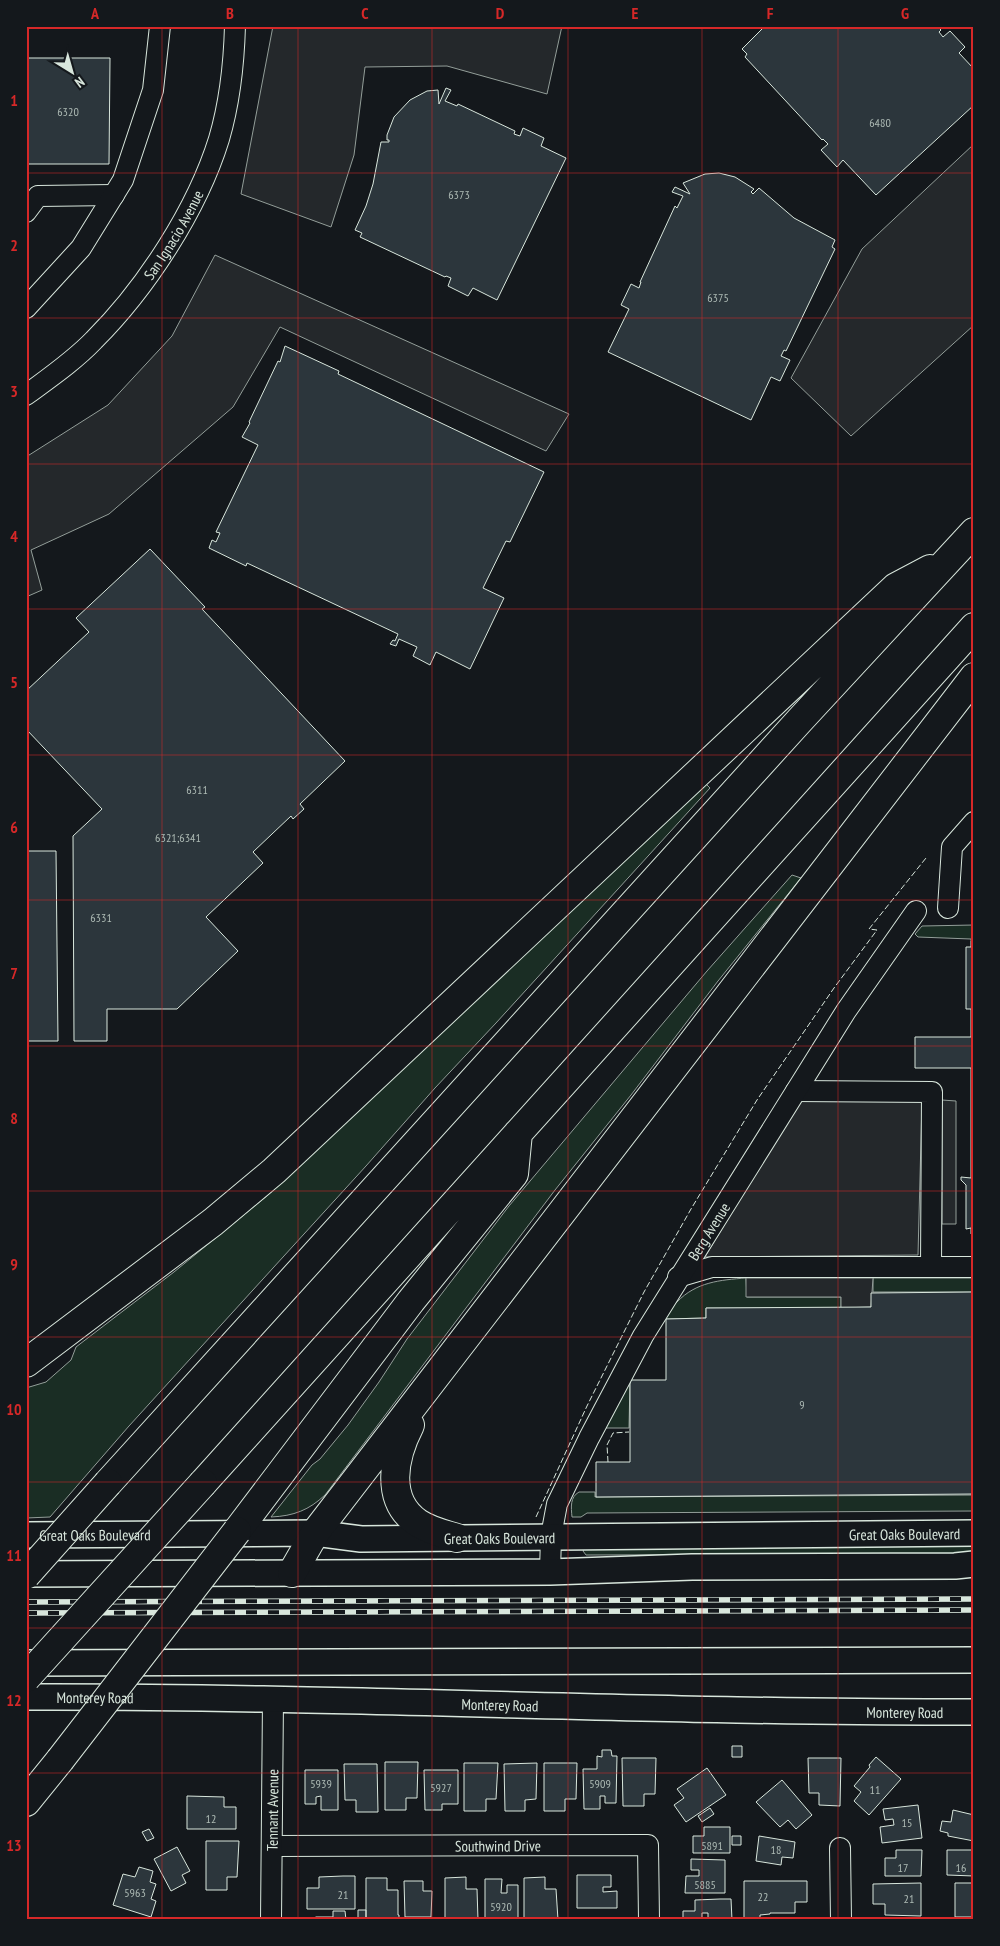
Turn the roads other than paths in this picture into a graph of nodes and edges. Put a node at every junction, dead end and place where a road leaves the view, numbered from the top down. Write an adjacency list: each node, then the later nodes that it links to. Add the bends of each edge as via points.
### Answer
1 (160, 26): 3 (street, via 153,90 123,180)
2 (235, 26): 6 (street, San Ignacio Avenue, via 234,59 219,138 196,197 134,296 93,341)
3 (114, 195): 4 (street, via 38,196); 5 (street, via 81,248)
4 (26, 212)
5 (26, 308)
6 (26, 395)
7 (974, 532): 8 (highway)
8 (951, 557): 19 (highway, via 896,587 274,1171 213,1222); 29 (highway, bridge)
9 (974, 627): 15 (highway)
10 (974, 677): 20 (highway)
11 (974, 822): 12 (street, via 952,847)
12 (948, 908)
13 (916, 911): 14 (street, Berg Avenue, via 846,1010)
14 (796, 1091): 16 (street, via 932,1092); 18 (street, Berg Avenue)
15 (518, 1133): 32 (highway, bridge); 36 (highway, bridge, via 514,1174 410,1301 280,1476)
16 (931, 1267): 17 (street); 18 (street, via 712,1267)
17 (974, 1267)
18 (678, 1277): 24 (street, Berg Avenue, via 642,1336 580,1458 558,1504)
19 (26, 1363)
20 (432, 1382): 22 (highway); 25 (highway, via 402,1441 395,1485 405,1512 430,1530)
21 (974, 1532): 24 (main road, Great Oaks Boulevard)
22 (315, 1533): 23 (main road, Great Oaks Boulevard); 25 (main road, Great Oaks Boulevard, via 361,1539); 28 (highway)
23 (26, 1535)
24 (551, 1536): 25 (main road, Great Oaks Boulevard); 27 (street, Berg Avenue)
25 (457, 1538)
26 (974, 1564): 27 (main road, Great Oaks Boulevard)
27 (550, 1572): 28 (main road, Great Oaks Boulevard)
28 (292, 1573): 29 (main road, Great Oaks Boulevard)
29 (26, 1574)
30 (974, 1660): 31 (main road)
31 (26, 1663)
32 (26, 1678)
33 (26, 1697): 34 (main road, Monterey Road)
34 (273, 1699): 35 (main road, Monterey Road, via 728,1711); 37 (street, Tennant Avenue)
35 (974, 1712)
36 (26, 1802)
37 (273, 1846): 39 (street, Tennant Avenue); 40 (street, Southwind Drive, via 648,1845)
38 (840, 1848): 41 (street)
39 (271, 1920)
40 (649, 1920)
41 (840, 1920)

